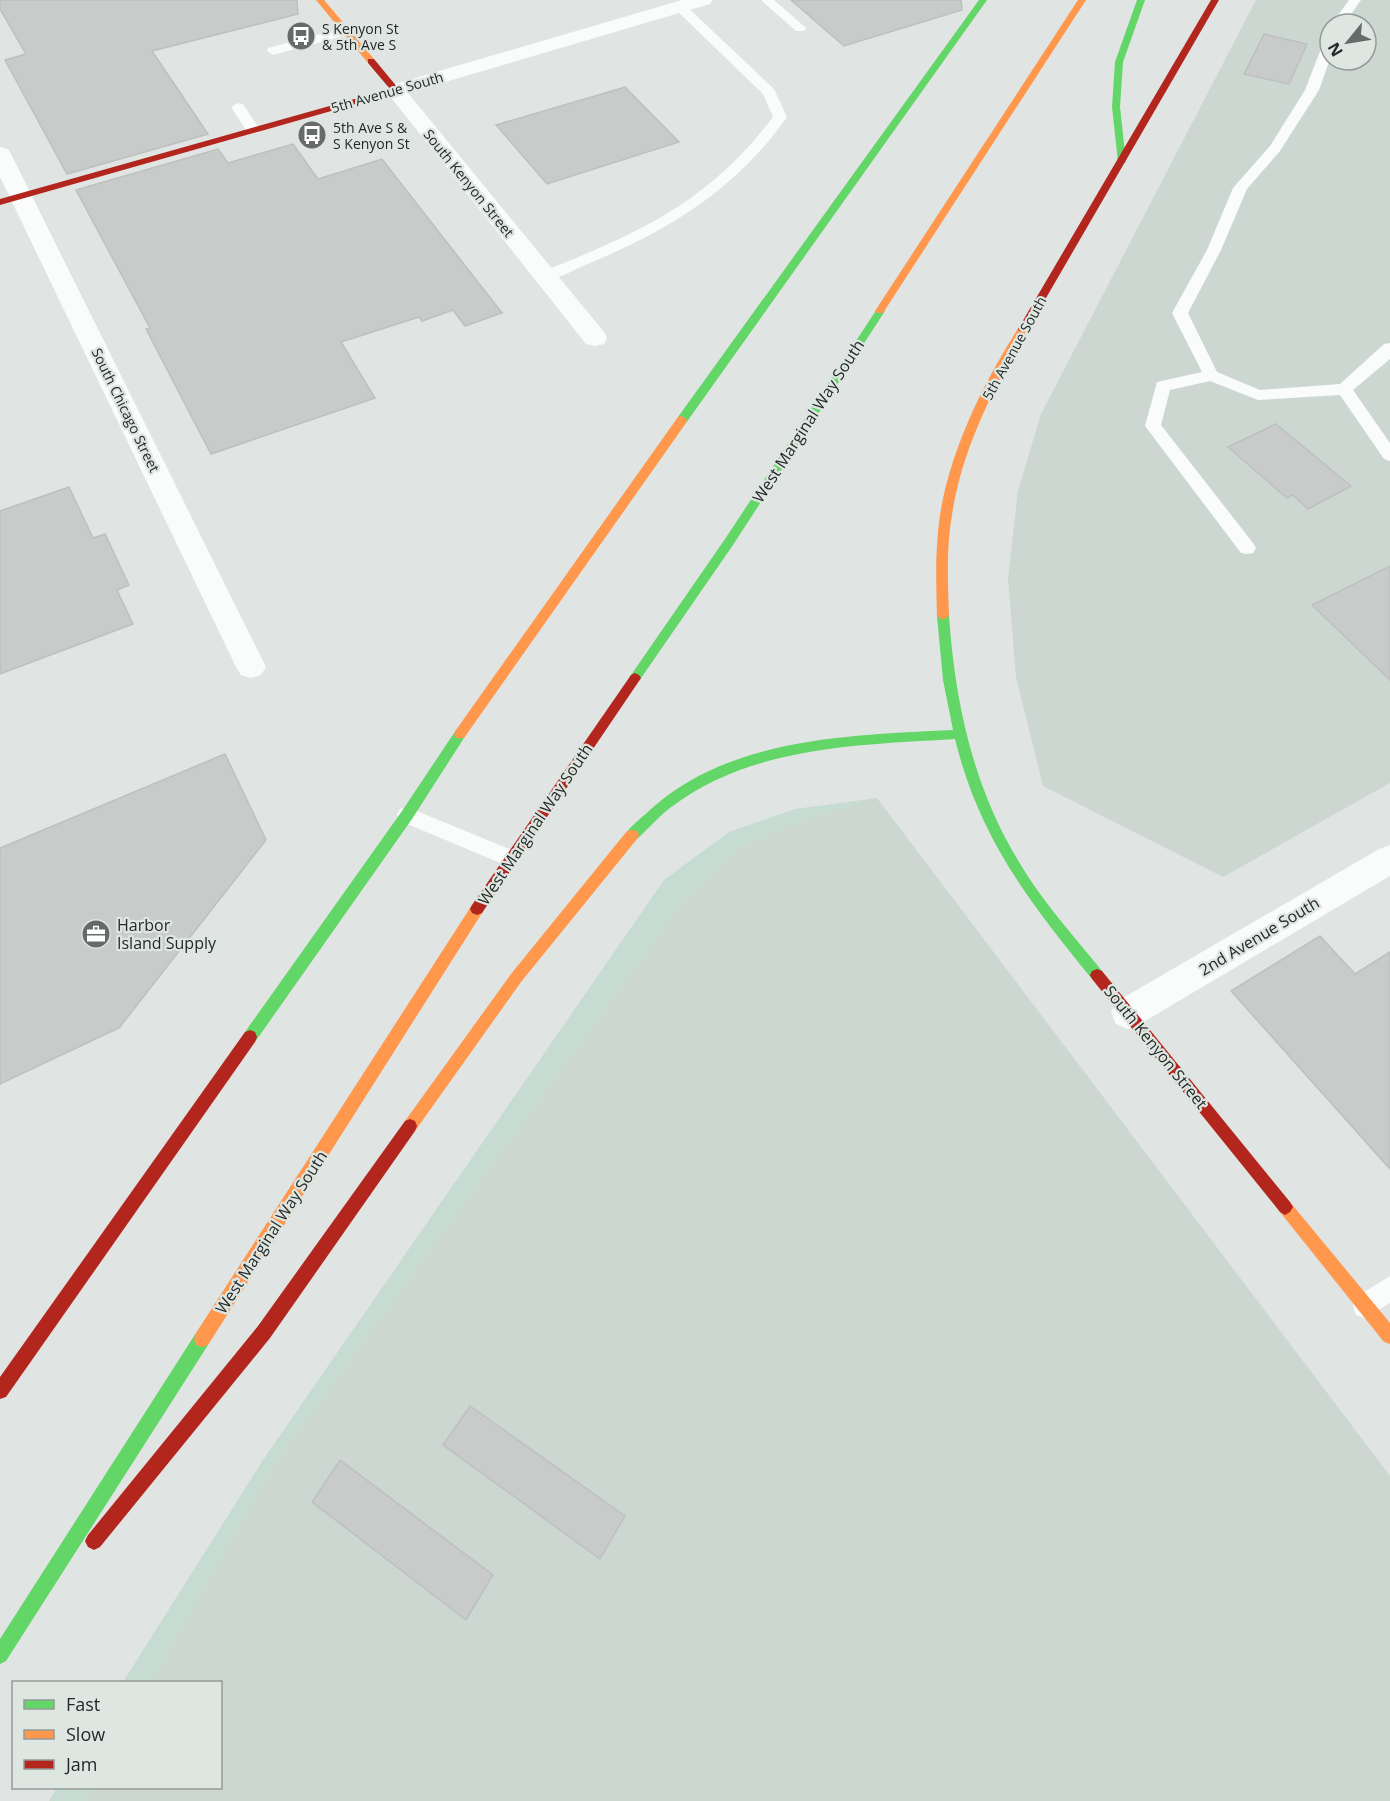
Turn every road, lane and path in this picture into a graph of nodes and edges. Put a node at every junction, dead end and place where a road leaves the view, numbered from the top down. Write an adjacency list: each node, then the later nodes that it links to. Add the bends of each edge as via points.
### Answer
1 (320, 0): 9 (main road, South Kenyon Street)
2 (769, 0): 8 (lane)
3 (983, 0): 27 (main road, via 483,699)
4 (1082, 0): 28 (main road, West Marginal Way South, via 729,542)
5 (1141, 0): 16 (main road, via 1119,62 1116,106)
6 (1215, 0): 16 (main road, 5th Avenue South)
7 (696, 2): 12 (street, 5th Avenue South); 18 (lane, via 769,92 780,117 766,136 706,194 656,228)
8 (800, 28)
9 (347, 31): 10 (lane); 12 (main road, South Kenyon Street)
10 (273, 51)
11 (1319, 72): 21 (lane, via 1312,90 1275,148 1240,188 1214,250 1180,313)
12 (395, 90): 14 (main road, 5th Avenue South); 18 (street, South Kenyon Street)
13 (238, 107): 14 (lane)
14 (253, 130): 17 (main road, 5th Avenue South)
15 (0, 154): 17 (street, South Chicago Street)
16 (1122, 162): 26 (main road, 5th Avenue South, via 999,370 974,420 946,513 941,607)
17 (11, 199): 25 (street, South Chicago Street)
18 (545, 276): 19 (street, South Kenyon Street)
19 (595, 338)
20 (1390, 348): 22 (lane)
21 (1211, 375): 22 (lane, via 1258,395); 24 (lane, via 1163,386 1153,426)
22 (1344, 389): 23 (lane)
23 (1390, 455)
24 (1246, 548)
25 (251, 667)
26 (962, 734): 30 (main road, South Kenyon Street, via 979,796 1006,853 1032,894); 35 (main road, via 832,742 763,756 724,770 650,815 516,978 264,1332)
27 (407, 815): 28 (lane); 34 (main road)
28 (510, 858): 35 (main road, West Marginal Way South)
29 (1390, 859): 30 (street, 2nd Avenue South)
30 (1128, 1013): 32 (main road, South Kenyon Street)
31 (1390, 1288): 32 (lane)
32 (1365, 1306): 33 (main road, South Kenyon Street)
33 (1390, 1336)
34 (0, 1391)
35 (0, 1656)

